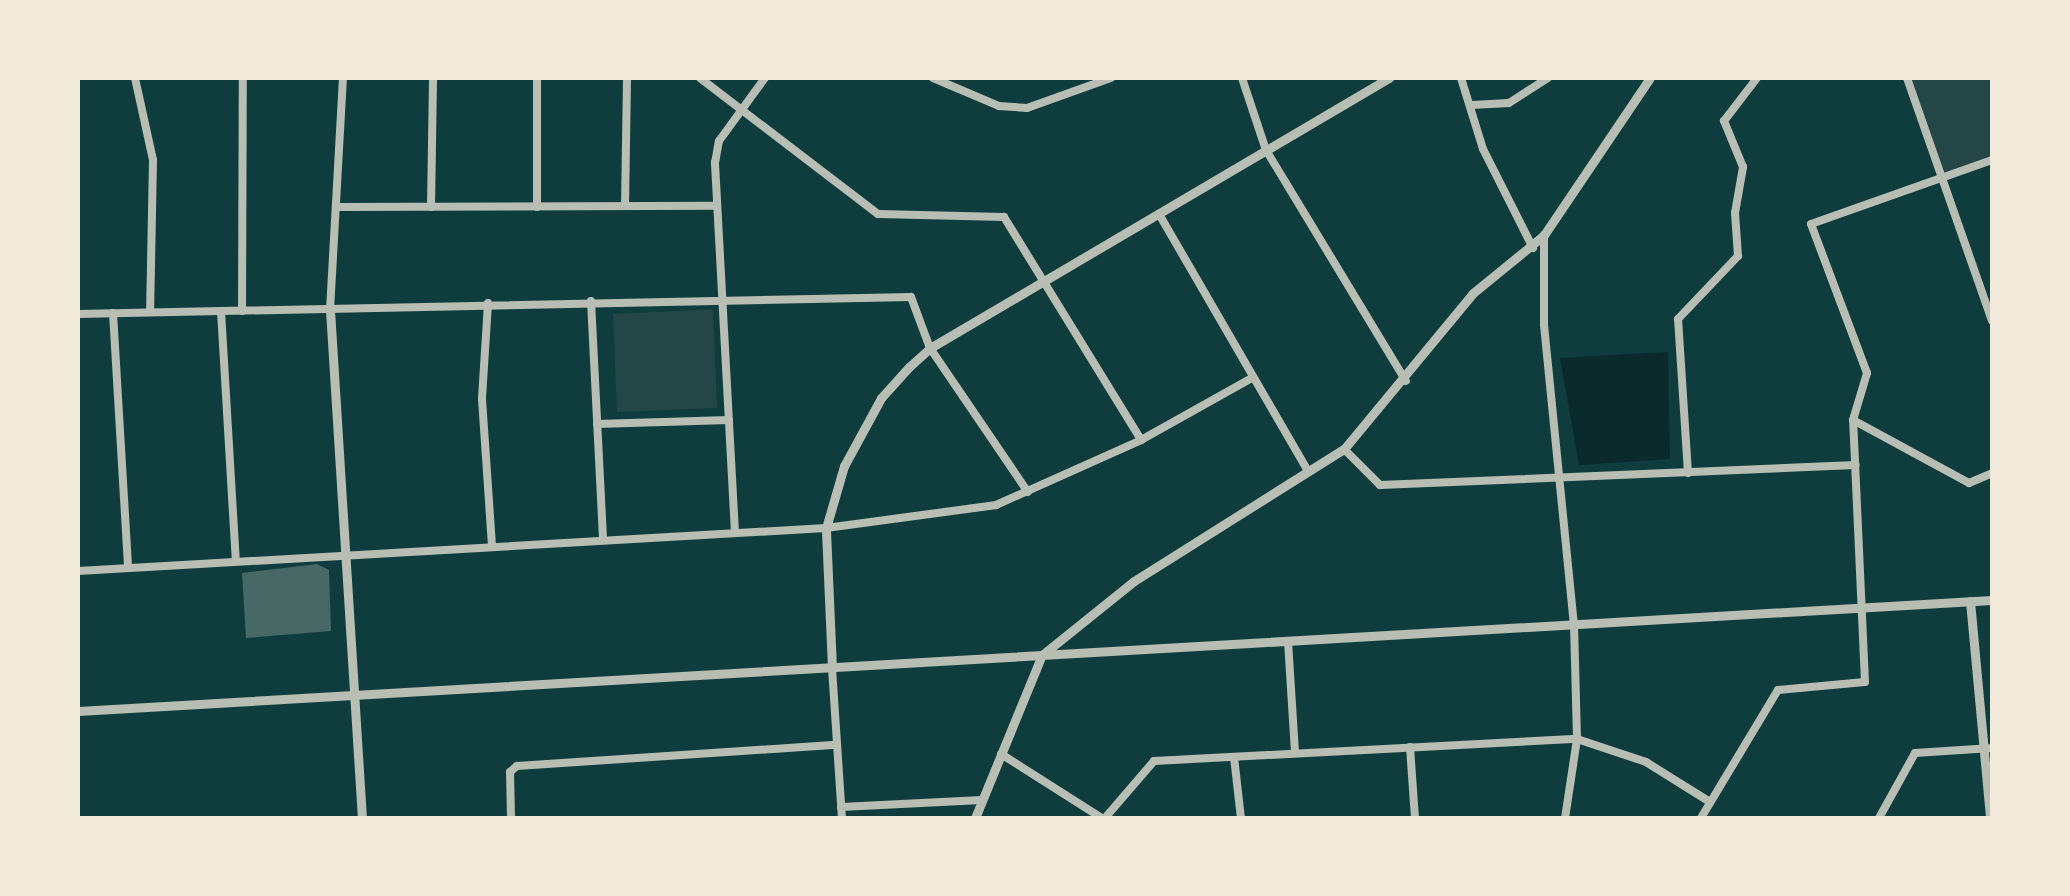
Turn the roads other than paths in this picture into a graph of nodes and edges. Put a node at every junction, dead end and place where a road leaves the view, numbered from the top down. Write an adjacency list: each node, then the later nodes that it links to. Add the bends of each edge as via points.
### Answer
1 (135, 78): 38 (street, via 153,160)
2 (243, 78): 37 (street)
3 (342, 78): 26 (street)
4 (432, 78): 27 (street)
5 (537, 78): 28 (street)
6 (627, 78): 24 (street)
7 (700, 78): 20 (street)
8 (766, 78): 20 (street)
9 (933, 78): 18 (street, via 1000,106 1027,108)
10 (1111, 78): 18 (street)
11 (1242, 78): 21 (street)
12 (1389, 78): 21 (street)
13 (1461, 78): 19 (street)
14 (1548, 78): 19 (street, via 1509,103)
15 (1650, 78): 30 (street)
16 (1757, 78): 54 (street, via 1724,120 1744,167 1735,213 1738,256 1678,318)
17 (1906, 78): 23 (street)
18 (1094, 81)
19 (1472, 105): 31 (street, via 1483,149)
20 (740, 106): 25 (street, via 720,141); 32 (street, via 878,214 1004,217)
21 (1266, 150): 29 (street); 45 (street)
22 (1992, 160): 23 (street)
23 (1946, 176): 42 (street); 47 (street, via 1811,224 1867,373)
24 (625, 206): 25 (street); 28 (street)
25 (717, 206): 33 (street)
26 (340, 207): 27 (street); 36 (street)
27 (431, 207): 28 (street)
28 (538, 207)
29 (1159, 214): 32 (street); 44 (street)
30 (1544, 235): 31 (street); 55 (street, via 1544,325)
31 (1532, 248): 45 (street, via 1473,293)
32 (1044, 282): 43 (street); 49 (street)
33 (722, 299): 34 (street); 43 (street, via 910,297); 46 (street)
34 (591, 301): 35 (street); 48 (street)
35 (488, 303): 36 (street); 60 (street, via 482,399)
36 (330, 310): 37 (street); 61 (street)
37 (242, 311): 39 (street)
38 (150, 312): 39 (street); 40 (street)
39 (222, 312): 62 (street)
40 (113, 313): 41 (street); 63 (street)
41 (78, 314)
42 (1992, 320)
43 (930, 348): 56 (street); 57 (street, via 882,398 864,428 844,466)
44 (1252, 378): 49 (street); 52 (street)
45 (1406, 381): 50 (street)
46 (729, 420): 48 (street); 58 (street)
47 (1852, 420): 51 (street); 53 (street, via 1970,483)
48 (597, 424): 59 (street)
49 (1141, 440): 56 (street)
50 (1344, 448): 52 (street); 55 (street, via 1380,485)
51 (1856, 465): 54 (street); 67 (street)
52 (1308, 471): 70 (street, via 1134,581)
53 (1992, 472)
54 (1688, 474): 55 (street)
55 (1564, 480): 68 (street)
56 (1028, 492): 57 (street, via 996,505)
57 (826, 528): 58 (street); 71 (street)
58 (734, 532): 59 (street)
59 (603, 540): 60 (street)
60 (492, 546): 61 (street)
61 (346, 554): 62 (street); 72 (street)
62 (236, 561): 63 (street)
63 (128, 568): 64 (street)
64 (78, 571)
65 (1992, 600): 66 (street)
66 (1970, 601): 67 (street); 77 (street)
67 (1862, 608): 68 (street); 82 (street, via 1865,682 1778,690)
68 (1574, 624): 69 (street); 74 (street)
69 (1288, 641): 70 (street); 79 (street)
70 (1042, 654): 71 (street); 78 (street)
71 (832, 668): 72 (street); 75 (street)
72 (356, 694): 73 (street); 84 (street)
73 (78, 711)
74 (1577, 739): 76 (street); 82 (street, via 1646,762); 91 (street)
75 (836, 745): 83 (street); 85 (street, via 518,766 510,772)
76 (1410, 747): 79 (street); 90 (street)
77 (1988, 749): 93 (street, via 1916,753); 94 (street)
78 (1001, 754): 81 (street); 88 (street)
79 (1295, 754): 80 (street)
80 (1234, 757): 88 (street, via 1154,761); 89 (street)
81 (982, 800): 83 (street); 87 (street)
82 (1710, 802): 92 (street)
83 (841, 807): 86 (street)
84 (362, 818)
85 (510, 818)
86 (842, 818)
87 (974, 818)
88 (1104, 818)
89 (1241, 818)
90 (1415, 818)
91 (1565, 818)
92 (1701, 818)
93 (1879, 818)
94 (1990, 818)

